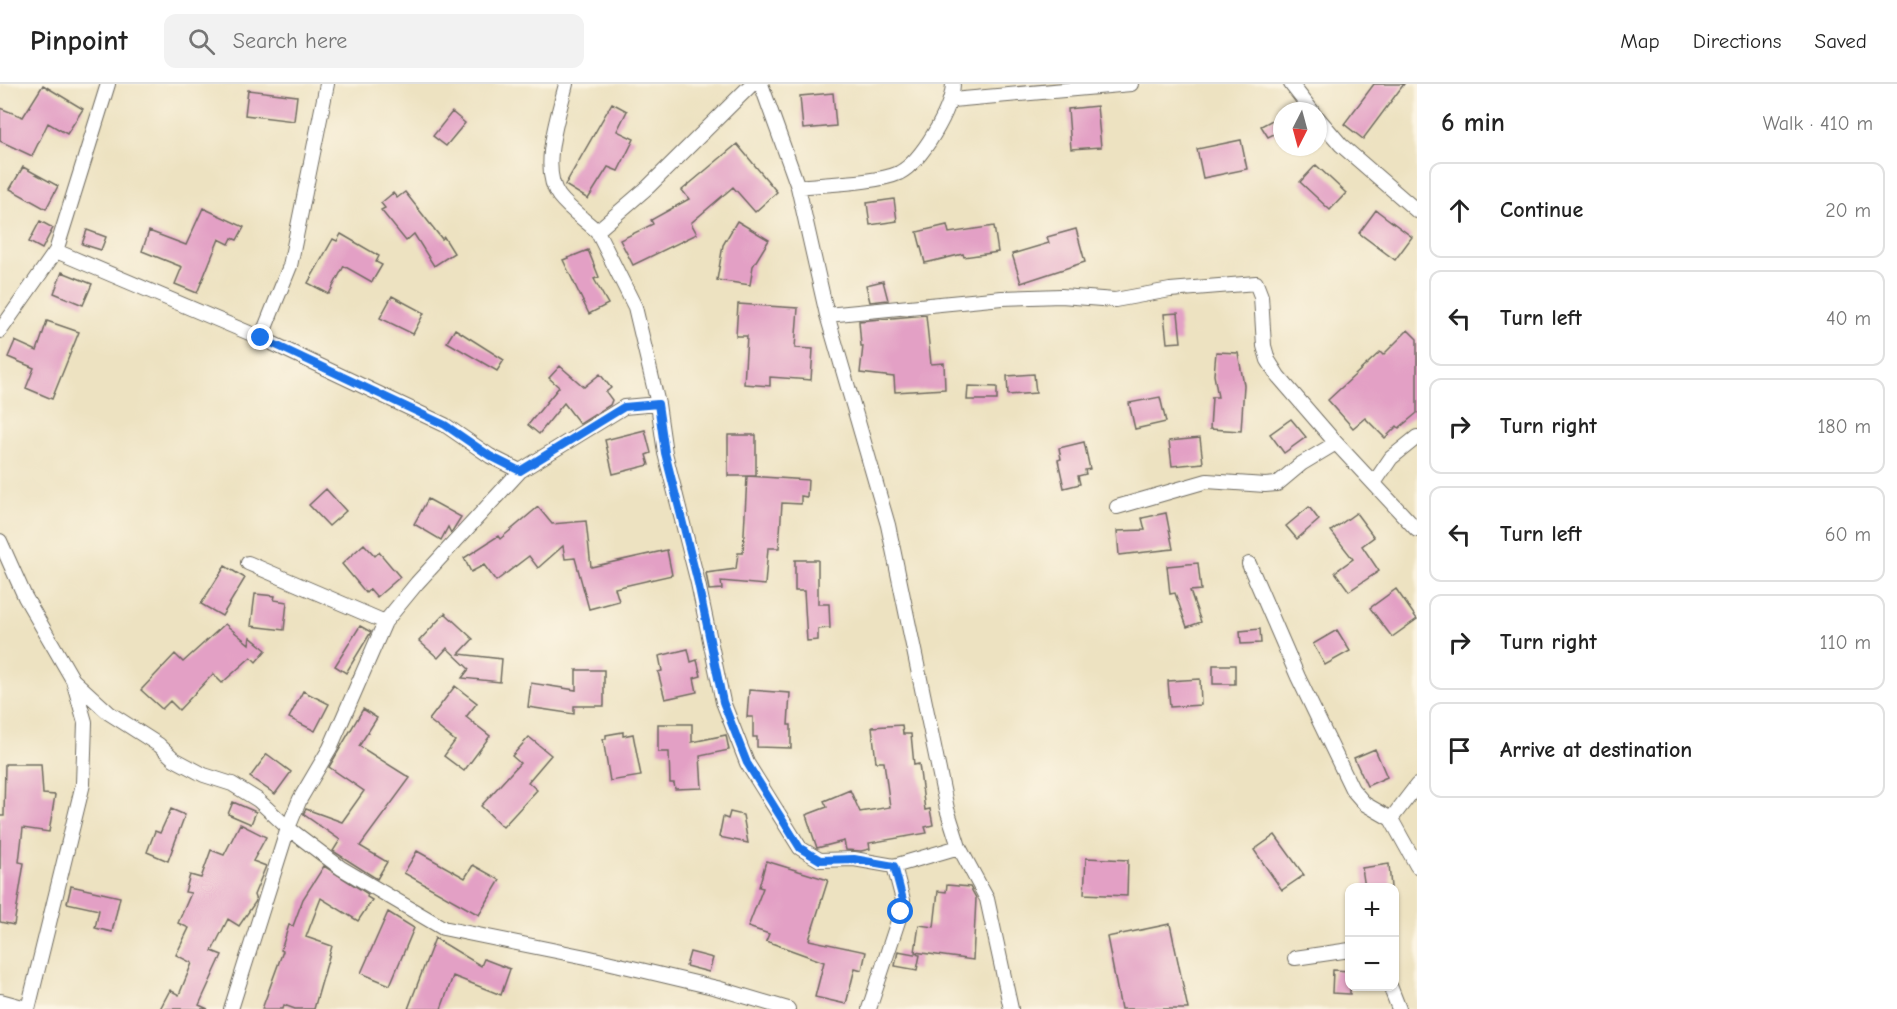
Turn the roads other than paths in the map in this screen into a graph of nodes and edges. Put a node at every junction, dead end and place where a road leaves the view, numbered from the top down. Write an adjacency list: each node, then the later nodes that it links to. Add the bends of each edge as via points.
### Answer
1 (108, 84): 15 (street)
2 (327, 84): 18 (street, via 290,266)
3 (566, 84): 14 (street, via 549,166 551,181 559,196)
4 (752, 84): 14 (street, via 648,187)
5 (761, 84): 12 (street)
6 (953, 84): 9 (street)
7 (1131, 84): 9 (street)
8 (1291, 84): 10 (street)
9 (952, 100): 12 (street, via 937,128 900,172)
10 (1305, 102)
11 (1327, 129): 13 (street)
12 (798, 187): 16 (street)
13 (1417, 211)
14 (597, 231): 19 (street, via 635,307)
15 (57, 251): 17 (street); 18 (street)
16 (827, 315): 21 (street, via 1002,298 1061,296 1115,300 1170,290 1256,283 1262,296 1268,360); 34 (street, via 888,525 930,736)
17 (0, 331)
18 (261, 338): 22 (street, via 445,425)
19 (658, 404): 22 (street, via 624,407); 35 (street, via 665,453 691,550 723,702 747,763 800,848 820,860 854,859)
20 (1417, 437): 23 (street, via 1391,458)
21 (1336, 443): 23 (street); 24 (street, via 1277,483 1207,481)
22 (520, 471): 29 (street)
23 (1374, 483): 25 (street)
24 (1117, 507)
25 (1417, 530)
26 (0, 541): 30 (street, via 25,597)
27 (248, 563): 29 (street)
28 (1249, 564): 32 (street, via 1352,789 1365,804)
29 (385, 622): 33 (street, via 330,748)
30 (73, 680): 33 (street, via 124,725 174,759 232,784 274,812); 42 (street, via 85,722 83,784)
31 (1417, 785): 32 (street)
32 (1391, 819): 36 (street)
33 (288, 828): 43 (street); 44 (street, via 341,868 443,928 598,960)
34 (959, 847): 35 (street); 46 (street, via 987,899)
35 (894, 866): 45 (street, via 903,900 901,912)
36 (1417, 866)
37 (1345, 951): 38 (street)
38 (1296, 958)
39 (1392, 991): 47 (street)
40 (0, 1003): 41 (street)
41 (22, 1009)
42 (28, 1009)
43 (231, 1009)
44 (789, 1009)
45 (868, 1009)
46 (1011, 1009)
47 (1399, 1009)

